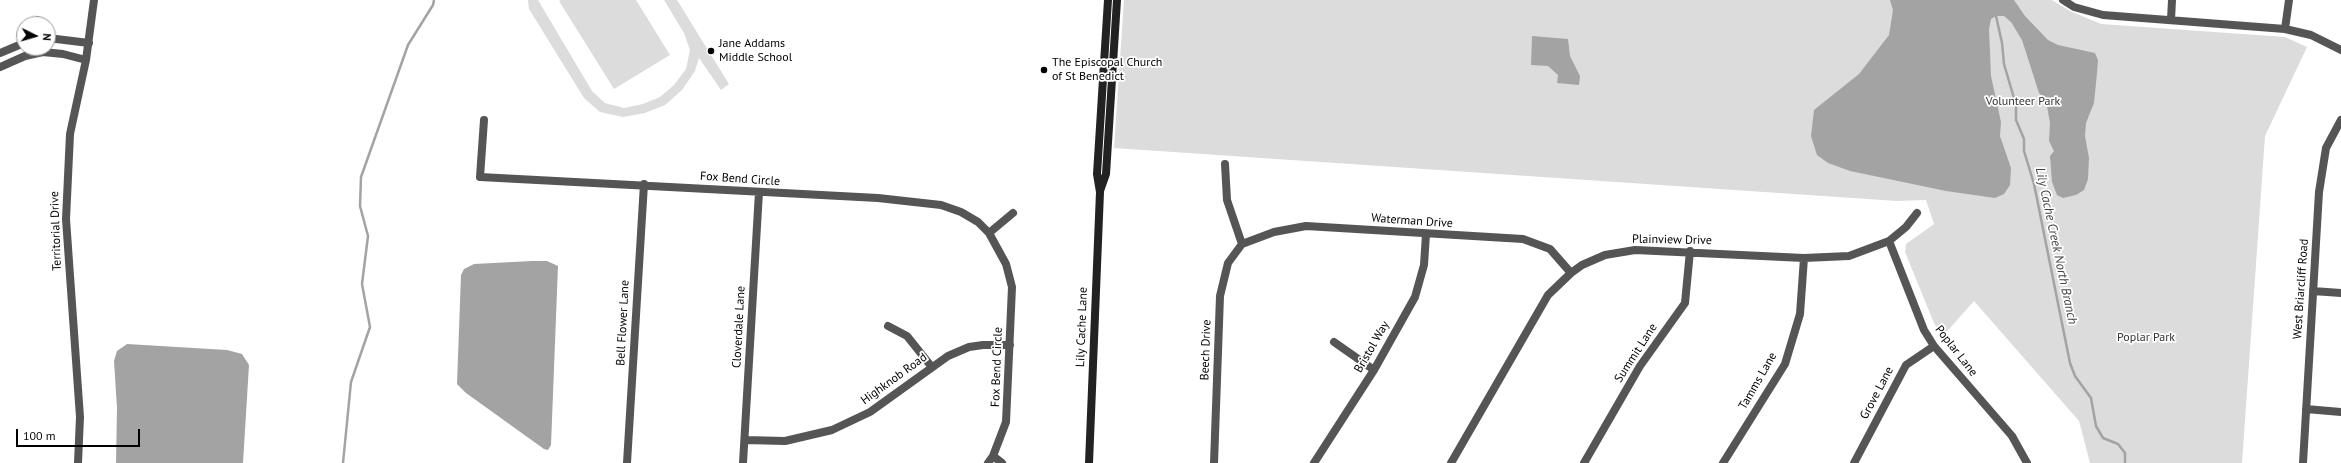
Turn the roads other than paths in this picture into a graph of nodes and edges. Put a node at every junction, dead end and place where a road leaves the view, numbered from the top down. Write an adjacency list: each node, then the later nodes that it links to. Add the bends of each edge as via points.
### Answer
1 (94, 0): 10 (street, Territorial Drive)
2 (1108, 0): 21 (street, Lily Cache Lane, via 1097,174)
3 (1117, 0): 21 (street, Lily Cache Lane, via 1106,174)
4 (2063, 0): 7 (street, via 2094,14)
5 (2172, 0): 7 (street)
6 (2289, 0): 8 (street)
7 (2170, 20): 8 (street)
8 (2285, 28): 12 (street, via 2311,35)
9 (56, 39): 10 (street)
10 (89, 43): 14 (street, Territorial Drive)
11 (16, 46): 13 (street)
12 (2341, 50)
13 (0, 53)
14 (86, 60): 15 (street, via 43,52 25,56); 43 (street, Territorial Drive, via 70,134 66,219 80,417)
15 (0, 67)
16 (484, 120): 19 (street, Fox Bend Circle, via 480,177)
17 (2341, 120): 31 (street, West Briarcliff Road, via 2322,163)
18 (1225, 164): 27 (street, via 1227,200)
19 (644, 184): 20 (street, Fox Bend Circle); 44 (street, Bell Flower Lane)
20 (759, 192): 24 (street, Fox Bend Circle, via 931,203 961,212 978,222); 41 (street, Cloverdale Lane)
21 (1100, 192): 47 (street, Lily Cache Lane)
22 (1013, 212): 24 (street)
23 (1917, 213): 26 (street, Plainview Drive, via 1906,227)
24 (989, 233): 35 (street, Fox Bend Circle, via 1006,264 1010,278)
25 (1426, 234): 27 (street, Waterman Drive, via 1306,226 1274,232); 30 (street, Waterman Drive, via 1533,241 1550,249); 38 (street, Bristol Way, via 1424,265 1416,297)
26 (1889, 241): 29 (street, Plainview Drive, via 1849,256); 36 (street, Poplar Lane, via 1924,330)
27 (1242, 244): 48 (street, Beech Drive, via 1228,263 1220,296)
28 (1690, 251): 29 (street, Plainview Drive); 30 (street, Plainview Drive, via 1635,250 1605,255); 51 (street, Summit Lane, via 1685,303 1640,366)
29 (1804, 258): 52 (street, Tamms Lane, via 1800,314 1785,364)
30 (1571, 273): 50 (street, Plainview Drive, via 1548,295)
31 (2313, 291): 32 (street); 39 (street, West Briarcliff Road)
32 (2341, 293)
33 (888, 326): 37 (street, via 907,336)
34 (1334, 342): 38 (street)
35 (1010, 345): 37 (street, Highknob Road, via 969,347); 42 (street, Fox Bend Circle, via 1006,422)
36 (1934, 346): 53 (street, Grove Lane, via 1906,364); 54 (street, Poplar Lane, via 2012,436)
37 (931, 366): 41 (street, Highknob Road, via 870,412 832,430 785,440)
38 (1374, 370): 49 (street, Bristol Way)
39 (2306, 409): 40 (street); 55 (street, West Briarcliff Road)
40 (2341, 412)
41 (745, 440): 45 (street, Cloverdale Lane)
42 (991, 460): 46 (street, Fox Bend Circle)
43 (78, 463)
44 (627, 463)
45 (743, 463)
46 (1002, 463)
47 (1089, 463)
48 (1214, 463)
49 (1314, 463)
50 (1451, 463)
51 (1584, 463)
52 (1723, 463)
53 (1854, 463)
54 (2028, 463)
55 (2303, 463)

